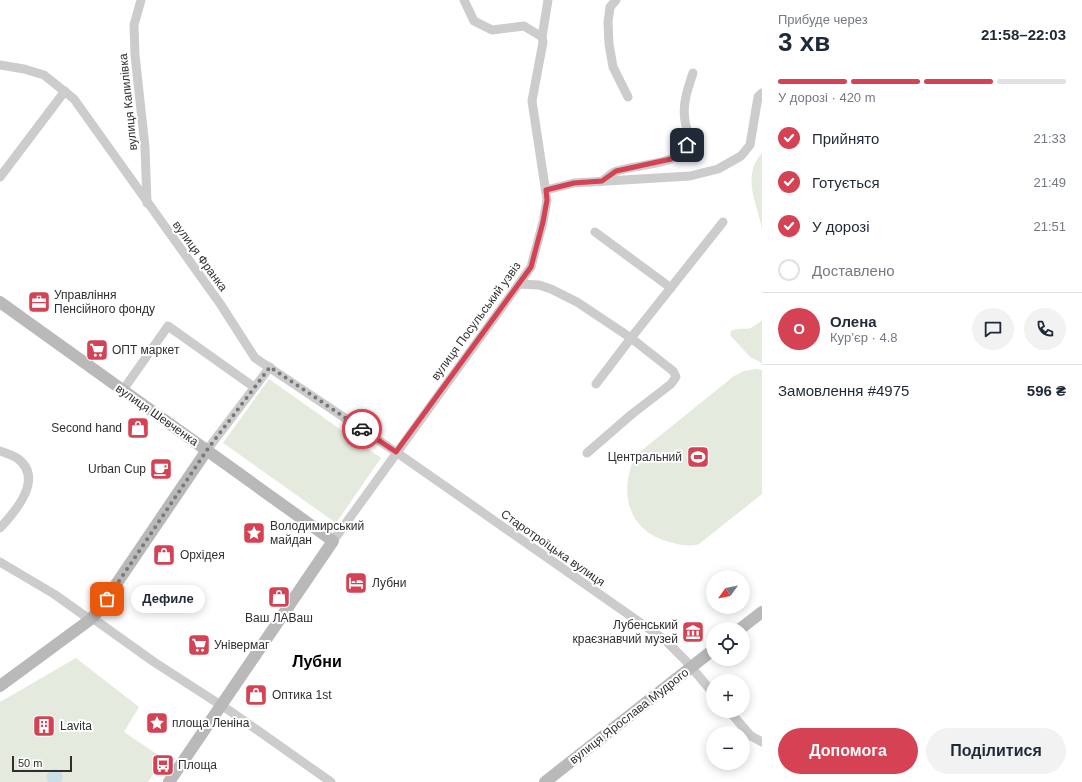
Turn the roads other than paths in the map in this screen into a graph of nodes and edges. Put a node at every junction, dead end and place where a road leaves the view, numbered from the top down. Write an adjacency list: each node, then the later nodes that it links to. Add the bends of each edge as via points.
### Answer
1 (141, 0): 15 (street, вулиця Капилівка, via 134,32)
2 (464, 0): 5 (street, via 474,21 492,30 524,26)
3 (548, 0): 5 (street, вулиця Посульський узвіз)
4 (616, 0): 11 (street, via 610,8 608,44 613,68)
5 (542, 37): 14 (street, вулиця Посульський узвіз, via 532,101)
6 (0, 65): 9 (street, вулиця Франка, via 44,75)
7 (693, 73): 13 (street, via 685,98 685,120 689,134 687,145 671,159 616,171)
8 (762, 88): 10 (street)
9 (65, 91): 12 (street); 15 (street, вулиця Франка, via 74,99)
10 (760, 95): 13 (street, via 750,145 741,156 718,169 690,176)
11 (628, 97)
12 (0, 177)
13 (602, 181): 14 (street, via 574,183)
14 (546, 190): 18 (street, вулиця Посульський узвіз, via 543,222 531,267)
15 (148, 203): 22 (street, вулиця Франка, via 255,358)
16 (723, 222): 19 (street)
17 (595, 232): 19 (street)
18 (518, 284): 21 (street, via 539,285 551,289 577,302); 28 (street, вулиця Посульський узвіз)
19 (671, 288): 21 (street)
20 (0, 302): 25 (main road, вулиця Шевченка)
21 (631, 338): 23 (street); 29 (street, via 673,371 676,377 671,384)
22 (270, 367): 24 (street); 28 (street, вулиця Франка)
23 (596, 384)
24 (254, 388): 25 (street, via 168,326); 26 (street)
25 (123, 390): 26 (main road, вулиця Шевченка)
26 (207, 450): 31 (main road, вулиця Шевченка); 34 (main road)
27 (0, 451): 30 (street, via 21,462 28,480 19,506)
28 (396, 452): 31 (street, вулиця Посульський узвіз); 37 (street, Старотроїцька вулиця, via 665,640)
29 (587, 453)
30 (0, 528)
31 (333, 541): 40 (main road)
32 (0, 562): 34 (street)
33 (762, 612): 35 (main road)
34 (91, 619): 39 (main road); 40 (street)
35 (749, 622)
36 (706, 656): 37 (main road, вулиця Ярослава Мудрого)
37 (691, 668): 38 (street, Старотроїцька вулиця); 45 (main road, вулиця Ярослава Мудрого)
38 (706, 685)
39 (0, 686)
40 (221, 706): 43 (main road); 44 (street)
41 (735, 718): 42 (street, via 750,736)
42 (762, 742)
43 (169, 782)
44 (331, 782)
45 (544, 782)

